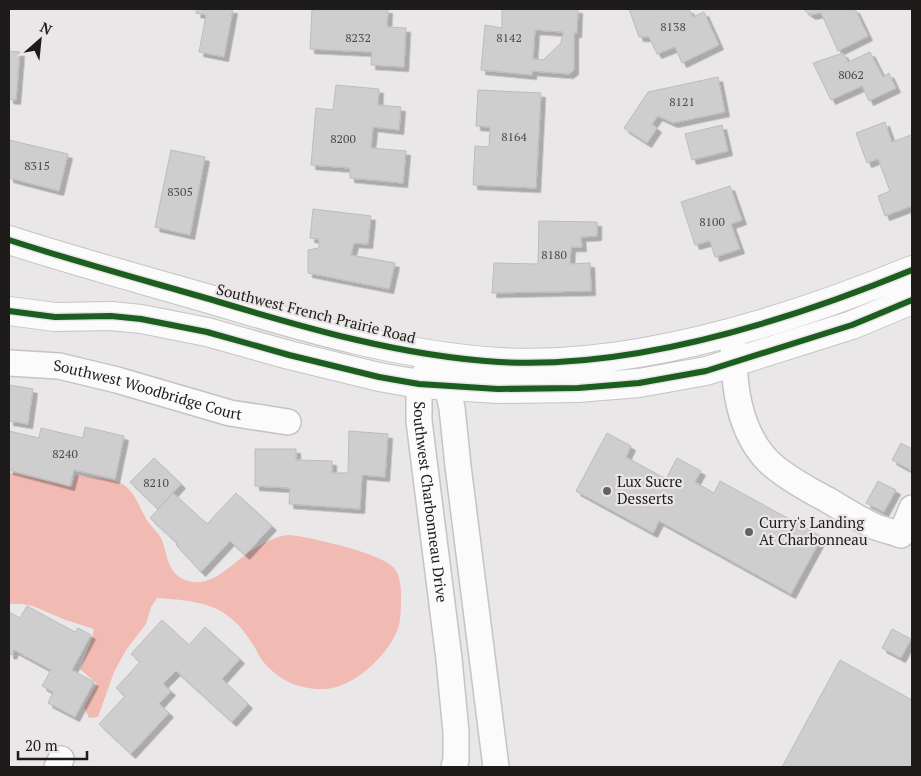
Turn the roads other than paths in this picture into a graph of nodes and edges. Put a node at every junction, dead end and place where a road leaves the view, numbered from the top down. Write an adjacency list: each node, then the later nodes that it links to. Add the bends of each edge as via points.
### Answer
1 (9, 240): 6 (street, Southwest French Prairie Road, via 302,327)
2 (912, 270): 5 (street, Southwest French Prairie Road, via 850,295)
3 (912, 300): 8 (street, via 852,324)
4 (9, 311): 9 (street, via 55,318 111,316 177,325 379,378)
5 (733, 332): 6 (street, Southwest French Prairie Road, via 636,354 560,362 501,362); 8 (street)
6 (434, 356): 9 (street, Southwest Charbonneau Drive); 10 (street, Southwest Charbonneau Drive)
7 (9, 363): 11 (street, Southwest Woodbridge Court, via 59,366 230,413)
8 (733, 363): 10 (street, via 706,372 639,383 578,388 498,390); 12 (street, via 739,408 757,446 769,462 800,484 876,527 901,535)
9 (420, 384): 10 (street); 13 (street, Southwest Charbonneau Drive, via 420,421 456,732)
10 (447, 386): 14 (street, Southwest Charbonneau Drive)
11 (288, 422)
12 (912, 508)
13 (454, 767)
14 (496, 767)

